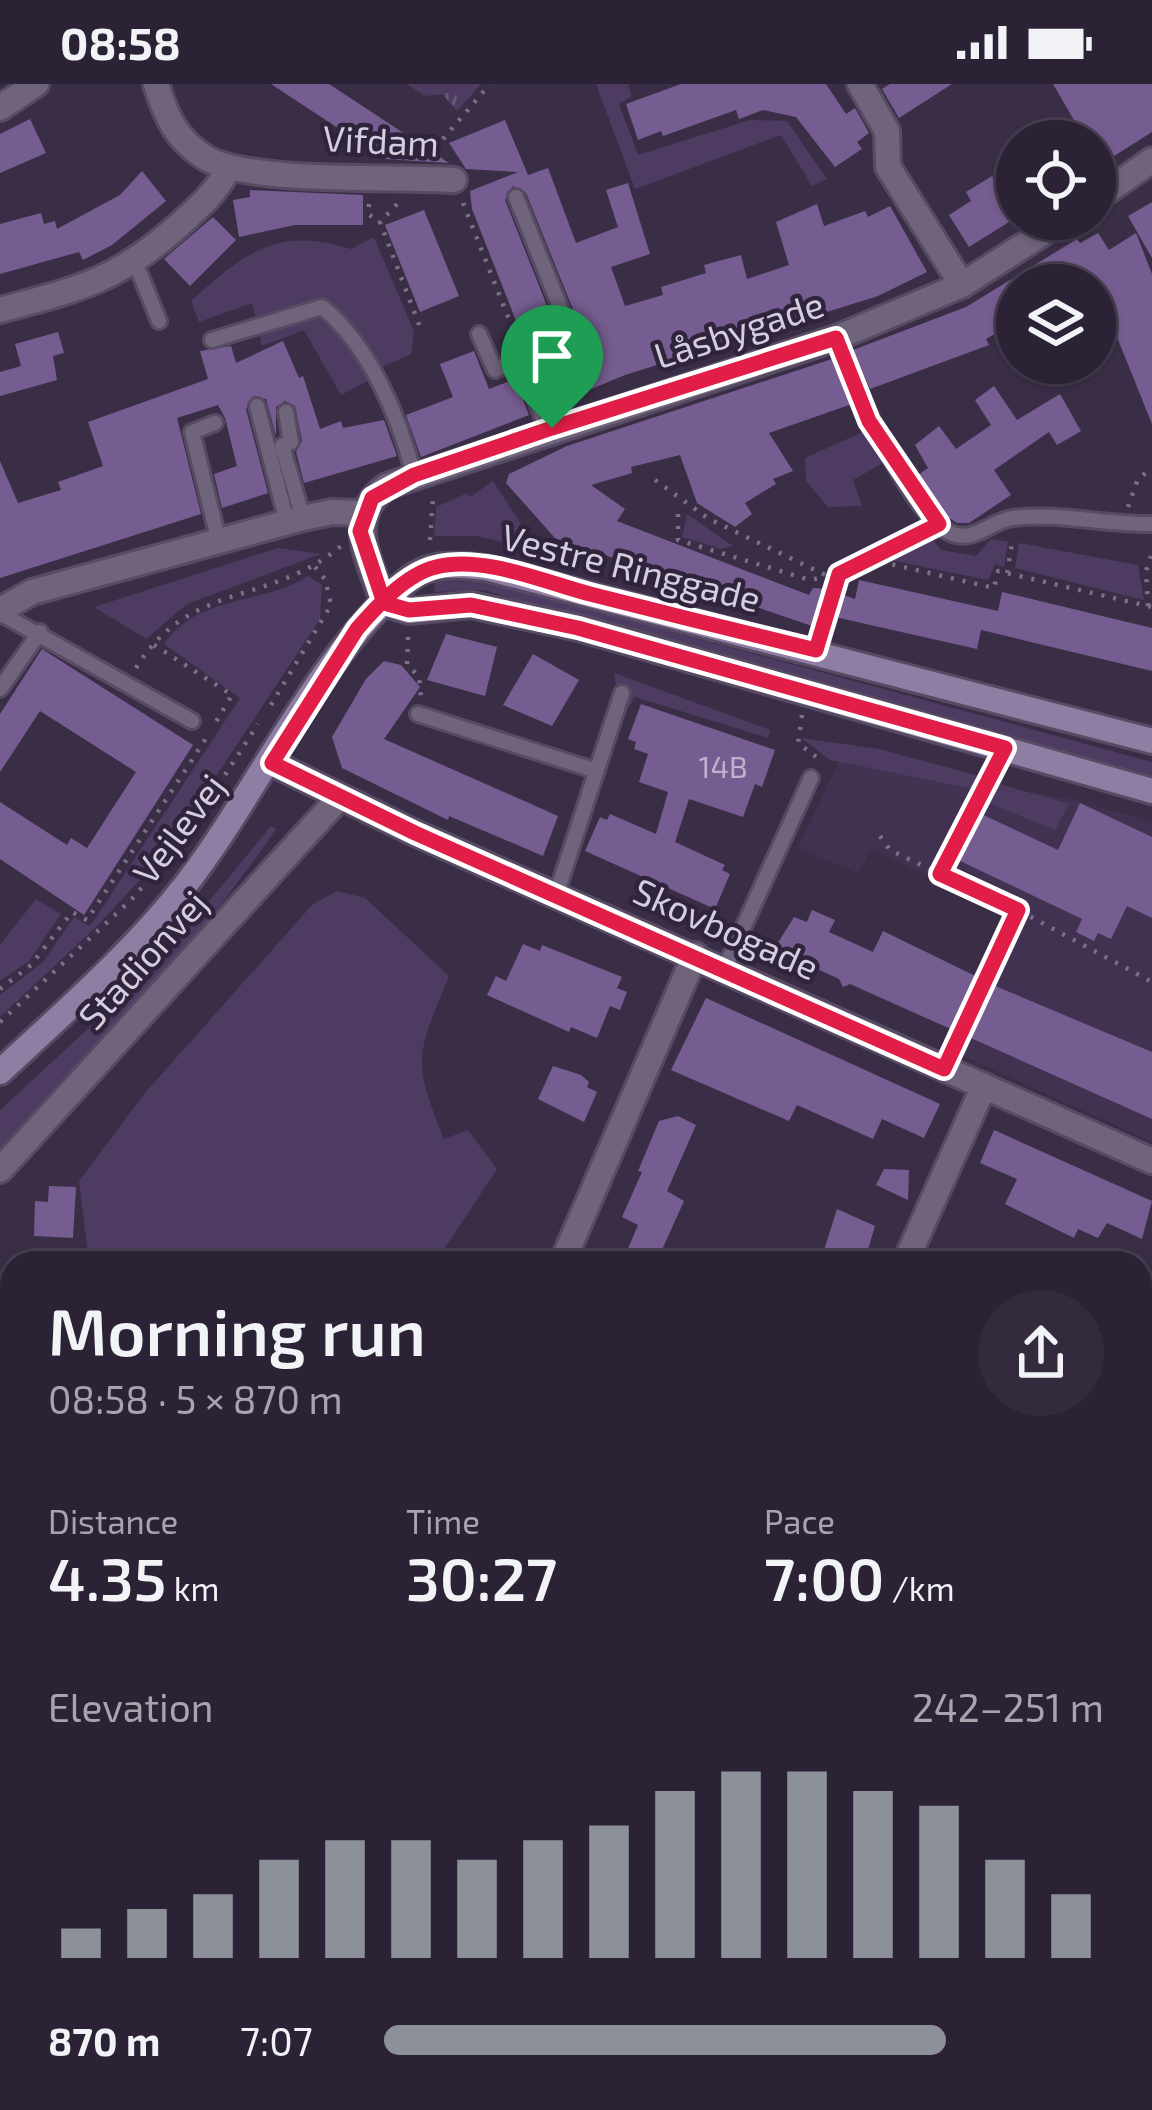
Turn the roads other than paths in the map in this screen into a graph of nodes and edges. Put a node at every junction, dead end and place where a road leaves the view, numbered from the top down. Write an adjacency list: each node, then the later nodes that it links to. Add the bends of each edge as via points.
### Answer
1 (36, 84): 4 (street)
2 (156, 84): 6 (street, via 167,121)
3 (860, 84): 12 (street, via 887,131 888,167)
4 (0, 108)
5 (1152, 160): 7 (street)
6 (228, 169): 8 (street, Vifdam); 11 (street, via 218,190)
7 (1116, 179)
8 (454, 180)
9 (516, 197): 18 (lane, via 572,338)
10 (1032, 240): 12 (street, Låsbygade)
11 (136, 264): 13 (street); 14 (lane)
12 (962, 285): 16 (street, Låsbygade)
13 (0, 310)
14 (159, 321)
15 (479, 334): 18 (lane, via 495,370)
16 (836, 338): 22 (street, Låsbygade); 26 (lane, via 869,421 939,524 957,536 1017,518)
17 (212, 340): 23 (lane, via 322,308 374,373)
18 (523, 353): 22 (street)
19 (257, 406): 24 (lane)
20 (286, 412): 24 (lane, via 291,442 282,446)
21 (215, 423): 27 (lane, via 192,432)
22 (552, 428): 23 (street, Låsbygade)
23 (414, 475): 25 (street, Låsbygade, via 372,498)
24 (295, 520): 25 (street, via 332,512); 27 (street)
25 (361, 522): 28 (street)
26 (1152, 524)
27 (219, 542): 29 (street, via 32,592)
28 (384, 603): 35 (main road, Vestre Ringgade, via 429,568 468,566); 36 (main road, Vejlevej, via 357,629); 39 (main road, Vestre Ringgade, via 493,609)
29 (0, 611): 30 (lane)
30 (40, 632): 31 (lane); 34 (lane)
31 (0, 689)
32 (622, 693): 37 (lane)
33 (418, 714): 37 (lane)
34 (192, 721)
35 (1152, 741)
36 (272, 763): 40 (street, Skovbogade); 44 (main road, Vejlevej, via 186,885)
37 (597, 771): 41 (lane)
38 (811, 778): 43 (lane)
39 (1152, 791)
40 (339, 798): 41 (street, Skovbogade); 47 (street, Stadionvej)
41 (557, 892): 42 (street, Skovbogade)
42 (695, 955): 43 (street, Skovbogade); 48 (street)
43 (725, 968): 45 (street, Skovbogade)
44 (0, 1072)
45 (984, 1087): 46 (street, Skovbogade); 49 (street)
46 (1152, 1161)
47 (0, 1170)
48 (567, 1251)
49 (909, 1251)

